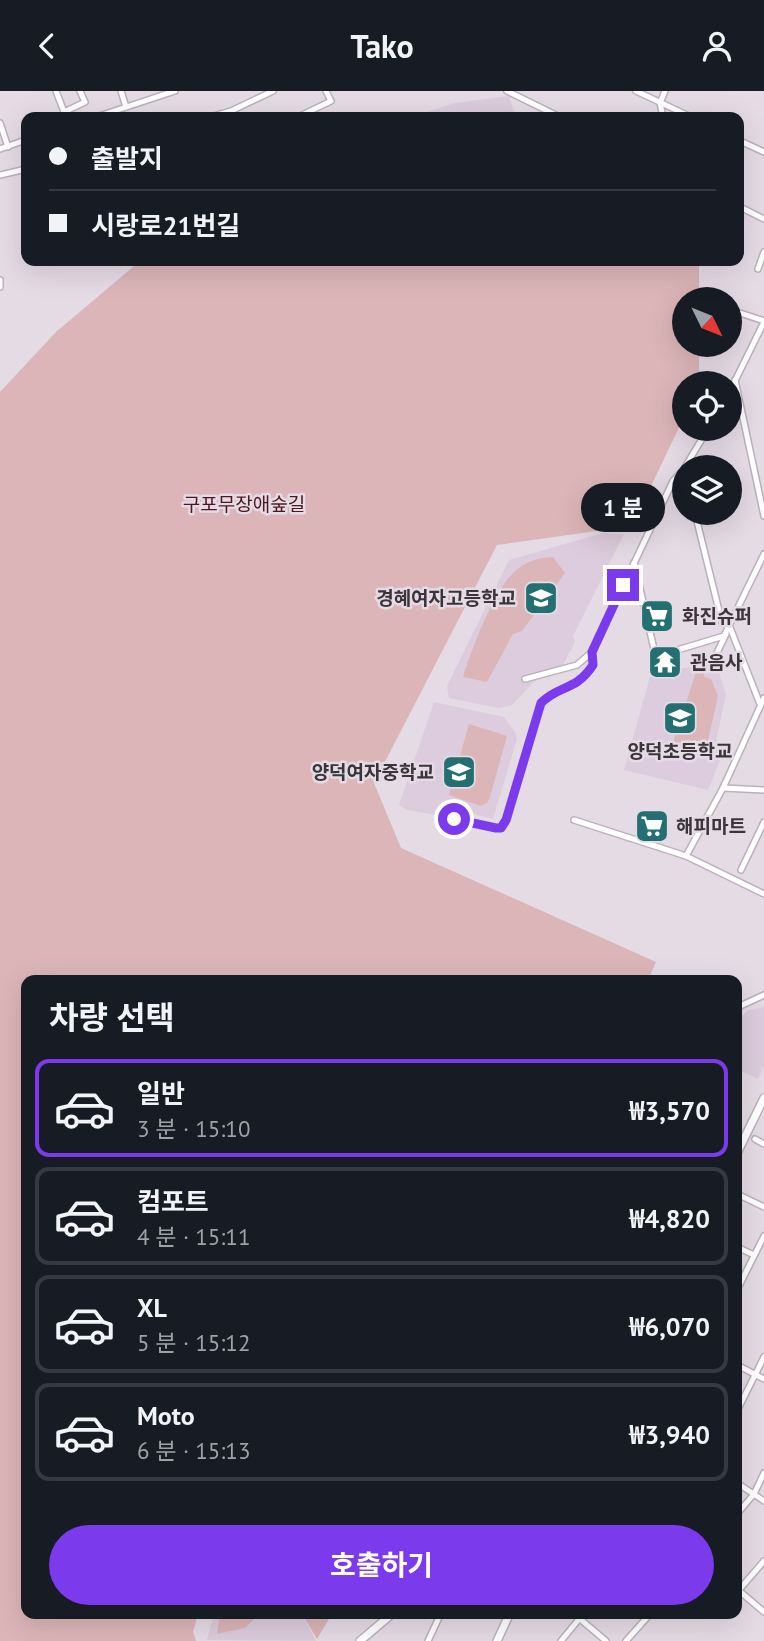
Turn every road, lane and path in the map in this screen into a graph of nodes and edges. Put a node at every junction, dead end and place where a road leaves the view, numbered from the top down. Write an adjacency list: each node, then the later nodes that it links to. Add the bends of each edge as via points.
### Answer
1 (56, 91): 12 (street)
2 (80, 91): 13 (street, via 85,102)
3 (121, 91): 11 (street)
4 (175, 91): 11 (street)
5 (274, 91): 15 (street)
6 (326, 91): 16 (street, via 331,101)
7 (507, 91): 17 (street)
8 (636, 91): 10 (street)
9 (665, 91): 10 (street)
10 (660, 103): 18 (street); 19 (street)
11 (126, 107): 14 (street)
12 (64, 112)
13 (70, 112)
14 (111, 112)
15 (233, 112)
16 (309, 112)
17 (549, 112)
18 (662, 112)
19 (680, 112)
20 (0, 123): 23 (street)
21 (21, 142): 23 (street)
22 (744, 143): 25 (street)
23 (8, 146): 24 (street)
24 (0, 149)
25 (764, 152)
26 (21, 170): 27 (street)
27 (0, 175)
28 (744, 209): 29 (street)
29 (764, 219)
30 (764, 252): 31 (street)
31 (758, 269)
32 (0, 280): 33 (street)
33 (0, 287)
34 (742, 314): 35 (street)
35 (764, 322): 36 (street)
36 (740, 371)
37 (742, 413): 39 (street)
38 (672, 483): 42 (street)
39 (764, 516)
40 (698, 525): 43 (street, via 722,623)
41 (764, 554): 43 (street)
42 (634, 563): 43 (street, via 654,649 664,654 724,636); 44 (street)
43 (729, 625): 45 (street, via 715,657 696,665); 47 (street)
44 (592, 652): 46 (street, via 577,665); 50 (street, via 593,665 584,678 550,693 541,703 501,828)
45 (697, 669)
46 (525, 679)
47 (763, 703): 48 (street)
48 (723, 789): 49 (street); 54 (street)
49 (764, 790)
50 (454, 819)
51 (574, 820): 54 (street)
52 (764, 823): 53 (street)
53 (762, 832): 55 (street)
54 (686, 856): 56 (street)
55 (741, 870)
56 (764, 894)
57 (764, 995): 58 (street)
58 (742, 1005)
59 (764, 1098): 61 (main road)
60 (755, 1139): 62 (street)
61 (742, 1143)
62 (764, 1144)
63 (742, 1196): 64 (street)
64 (764, 1207)
65 (764, 1235): 67 (street)
66 (742, 1249): 68 (street)
67 (761, 1249): 68 (street)
68 (754, 1255): 69 (street)
69 (742, 1280)
70 (764, 1357): 72 (street)
71 (742, 1368): 72 (street)
72 (755, 1375): 73 (street); 74 (street)
73 (764, 1379)
74 (742, 1401)
75 (764, 1473): 77 (street)
76 (742, 1486): 77 (street)
77 (754, 1494): 78 (street); 79 (street)
78 (764, 1501)
79 (742, 1508)
80 (764, 1561): 81 (street)
81 (742, 1585)
82 (742, 1593): 83 (street)
83 (764, 1612)
84 (386, 1619): 90 (main road)
85 (438, 1619): 91 (street)
86 (507, 1619): 92 (main road)
87 (579, 1619): 93 (street)
88 (585, 1619): 94 (street)
89 (645, 1619): 95 (street)
90 (360, 1641)
91 (428, 1641)
92 (497, 1641)
93 (561, 1641)
94 (606, 1641)
95 (626, 1641)

